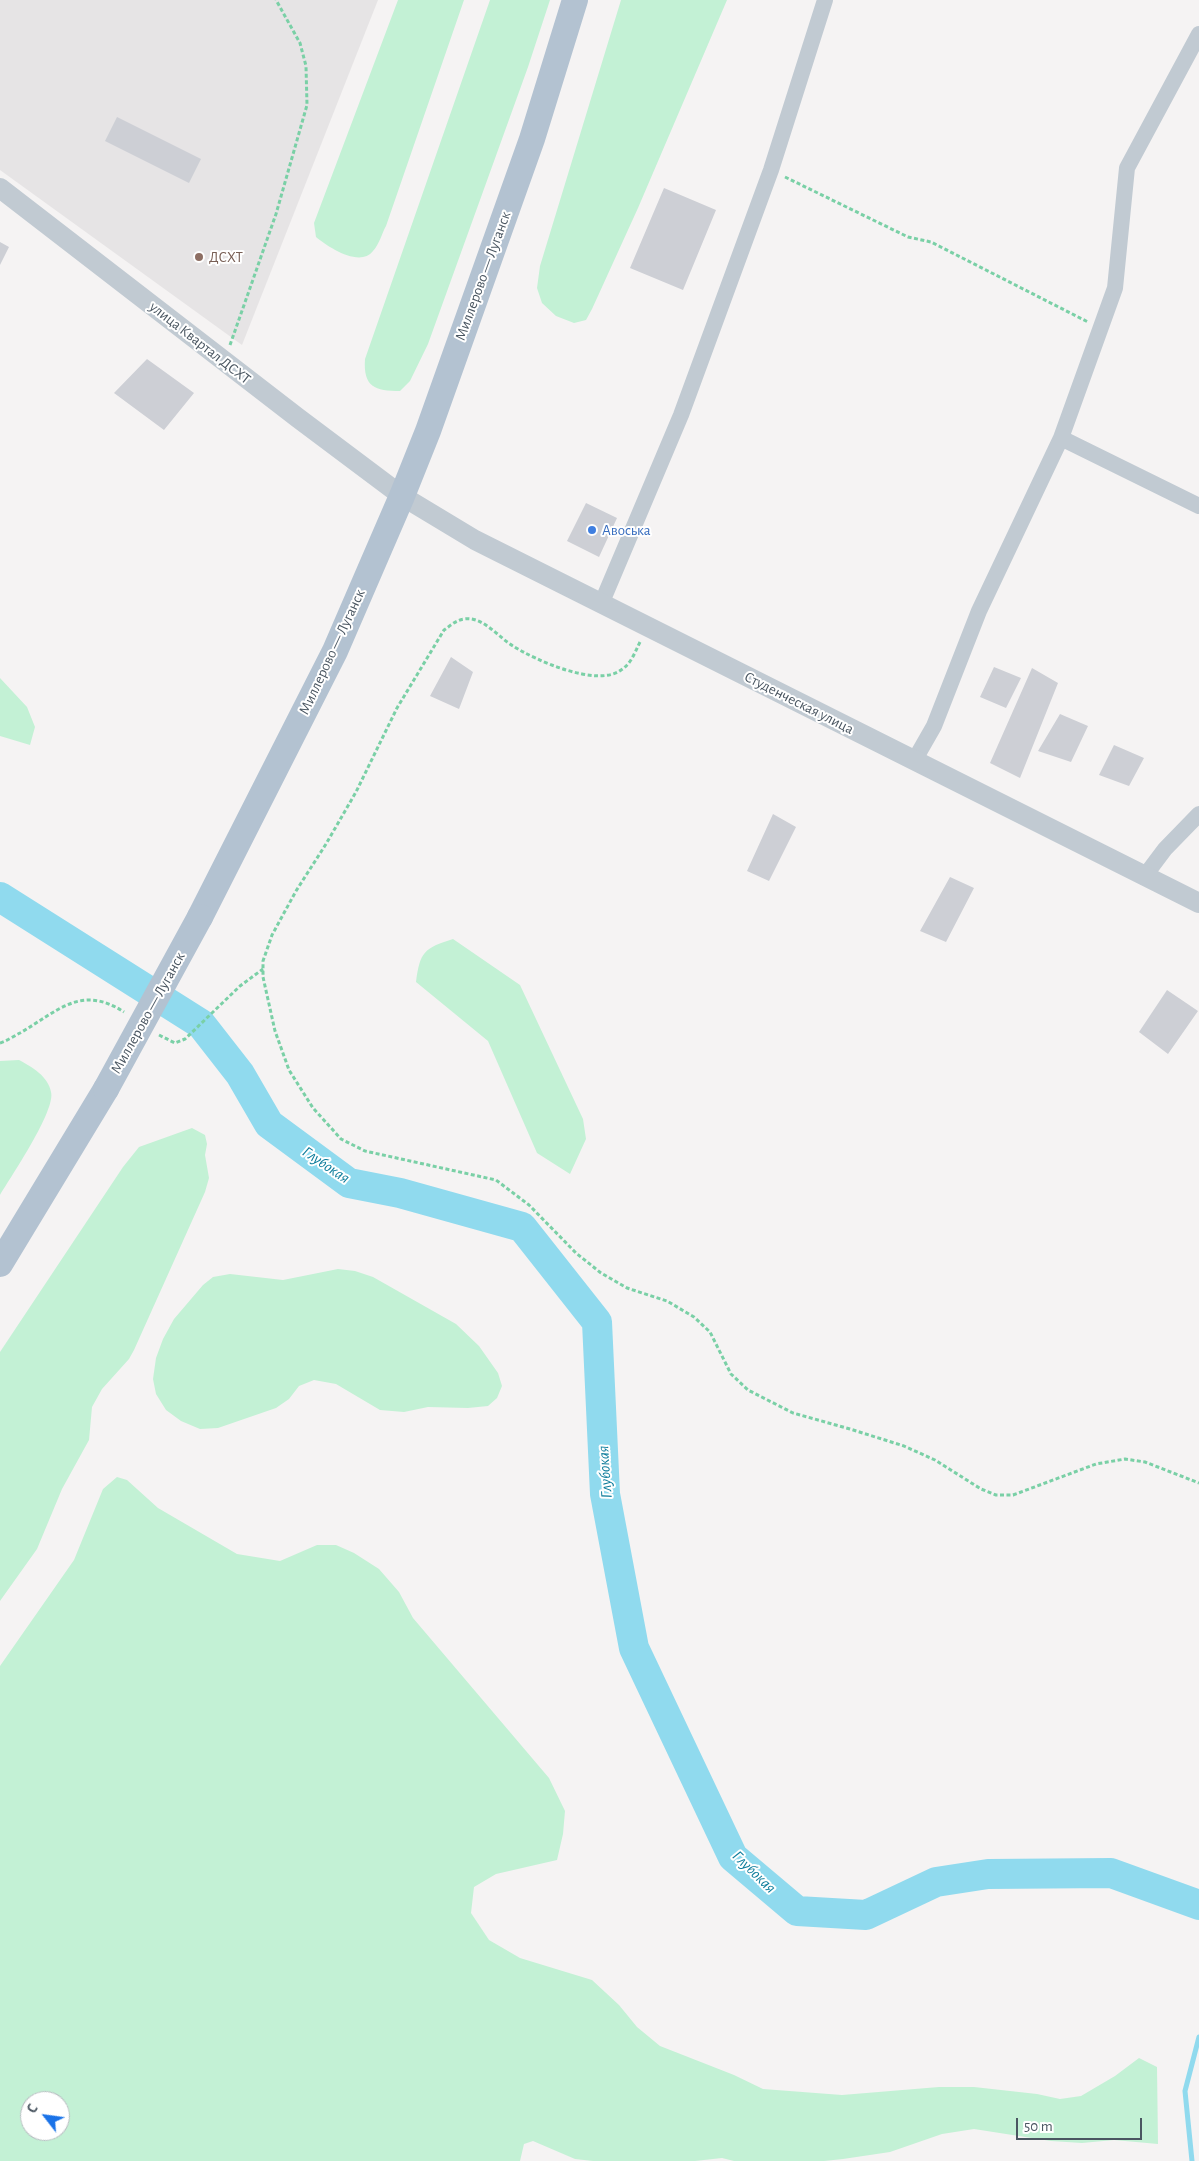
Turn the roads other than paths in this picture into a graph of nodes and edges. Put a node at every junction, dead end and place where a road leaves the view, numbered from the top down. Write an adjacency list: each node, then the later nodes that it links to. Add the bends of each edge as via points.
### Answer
1 (575, 0): 6 (main road, Миллерово — Луганск, via 529,149)
2 (825, 0): 8 (street, via 771,170 681,415)
3 (1199, 34): 5 (street, via 1127,168 1115,288)
4 (0, 188): 6 (street, улица Квартал ДСХТ)
5 (1060, 438): 7 (street); 9 (street, via 979,611 934,726)
6 (402, 496): 8 (street, Студенческая улица, via 475,540); 13 (main road, Миллерово — Луганск, bridge, via 335,651 200,917 106,1089)
7 (1199, 506)
8 (602, 602): 9 (street, Студенческая улица)
9 (914, 761): 11 (street, Студенческая улица)
10 (1199, 814): 11 (street, via 1165,849)
11 (1144, 877): 12 (street, Студенческая улица)
12 (1199, 903)
13 (0, 1264)

